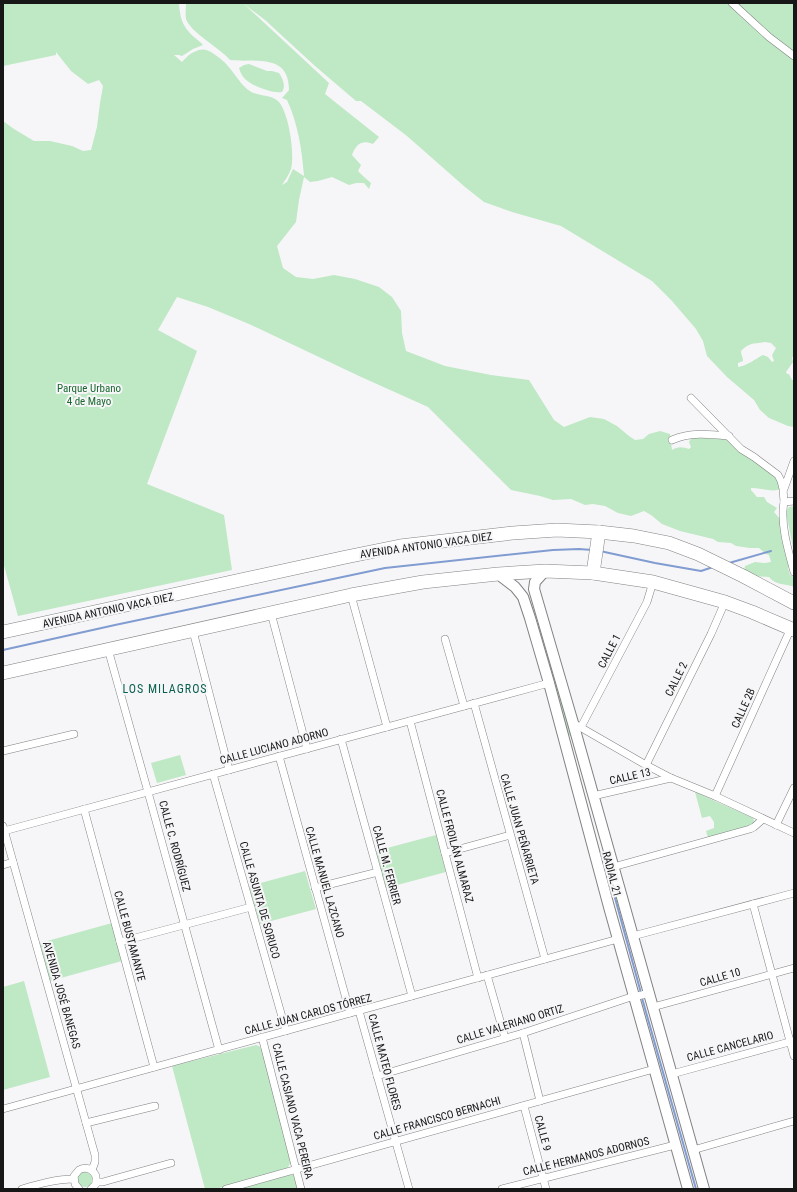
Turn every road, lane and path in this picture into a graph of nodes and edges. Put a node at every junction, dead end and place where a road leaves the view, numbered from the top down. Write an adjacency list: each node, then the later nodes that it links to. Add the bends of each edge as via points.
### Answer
1 (732, 3): 2 (street)
2 (794, 56)
3 (691, 398): 4 (street)
4 (728, 436): 5 (street, via 695,434); 7 (street, via 741,449 778,475)
5 (672, 440)
6 (794, 461): 7 (street)
7 (784, 489): 9 (street)
8 (794, 501): 9 (street)
9 (784, 502): 13 (street, via 782,510)
10 (599, 535): 11 (highway); 18 (highway, AVENIDA ANTONIO VACA DIEZ, via 634,536 698,554); 24 (highway, AVENIDA ANTONIO VACA DIEZ, via 557,530 400,546)
11 (594, 568): 12 (highway); 15 (highway)
12 (545, 571): 14 (highway); 20 (street, RADIAL 21, via 534,589)
13 (794, 572)
14 (498, 574): 16 (highway, via 423,582); 21 (street, RADIAL 21, via 523,597)
15 (653, 582): 17 (highway); 32 (street, CALLE 1, via 647,602)
16 (351, 595): 19 (highway); 33 (street)
17 (725, 602): 22 (highway); 39 (street, CALLE 2)
18 (794, 603)
19 (272, 613): 23 (highway); 36 (street)
20 (541, 616): 21 (street); 32 (street, RADIAL 21)
21 (530, 618): 28 (street, RADIAL 21)
22 (792, 629): 46 (street, CALLE 2B)
23 (193, 631): 26 (highway); 40 (street)
24 (3, 632)
25 (445, 639): 30 (street)
26 (108, 649): 27 (highway); 44 (street, CALLE C. RODRÍGUEZ)
27 (3, 673)
28 (549, 683): 29 (street, CALLE LUCIANO ADORNO); 61 (street, RADIAL 21)
29 (474, 703): 30 (street, CALLE LUCIANO ADORNO); 52 (street, CALLE JUAN PEÑARRIETA)
30 (464, 706): 31 (street, CALLE LUCIANO ADORNO)
31 (410, 721): 33 (street, CALLE LUCIANO ADORNO); 53 (street, CALLE FROILÁN ALMARAZ)
32 (577, 725): 39 (street); 45 (street, RADIAL 21)
33 (387, 727): 35 (street, CALLE LUCIANO ADORNO)
34 (74, 734): 37 (street)
35 (341, 740): 36 (street, CALLE LUCIANO ADORNO); 57 (street, CALLE M. FERRIER)
36 (307, 749): 38 (street, CALLE LUCIANO ADORNO)
37 (3, 751)
38 (279, 756): 40 (street, CALLE LUCIANO ADORNO); 58 (street, CALLE MANUEL LAZCANO)
39 (646, 765): 42 (street)
40 (229, 770): 41 (street, CALLE LUCIANO ADORNO)
41 (213, 774): 44 (street, CALLE LUCIANO ADORNO); 62 (street, CALLE ASUNTA DE SORUCO)
42 (671, 778): 45 (street, CALLE 13); 46 (street)
43 (794, 788): 49 (street)
44 (148, 792): 47 (street, CALLE LUCIANO ADORNO); 63 (street, CALLE C. RODRÍGUEZ)
45 (593, 796): 56 (street, RADIAL 21)
46 (715, 796): 48 (street)
47 (84, 809): 50 (street, CALLE LUCIANO ADORNO); 66 (street, CALLE BUSTAMANTE)
48 (763, 819): 49 (street); 56 (street, via 750,829)
49 (776, 825): 51 (street)
50 (4, 828): 54 (street, AVENIDA JOSÉ BANEGAS)
51 (794, 833)
52 (510, 834): 53 (street); 67 (street, CALLE JUAN PEÑARRIETA)
53 (445, 853): 71 (street, CALLE FROILÁN ALMARAZ)
54 (13, 862): 55 (street); 89 (street, AVENIDA JOSÉ BANEGAS)
55 (3, 865)
56 (613, 866): 61 (street, RADIAL 21)
57 (378, 872): 58 (street); 73 (street, CALLE M. FERRIER)
58 (315, 888): 77 (street, CALLE MANUEL LAZCANO)
59 (794, 893): 60 (street)
60 (753, 904): 64 (street); 69 (street)
61 (616, 905): 64 (street, RADIAL 21); 65 (street, RADIAL 21)
62 (251, 907): 63 (street); 78 (street, CALLE ASUNTA DE SORUCO)
63 (185, 925): 66 (street); 83 (street, CALLE C. RODRÍGUEZ)
64 (633, 936): 72 (street, RADIAL 21)
65 (618, 939): 67 (street, CALLE JUAN CARLOS TÓRREZ); 74 (street, RADIAL 21)
66 (120, 942): 85 (street, CALLE BUSTAMANTE)
67 (545, 959): 70 (street, CALLE JUAN CARLOS TÓRREZ)
68 (794, 968): 69 (street, CALLE 10)
69 (772, 973): 75 (street, CALLE 10); 82 (street)
70 (487, 975): 71 (street, CALLE JUAN CARLOS TÓRREZ); 81 (street)
71 (478, 978): 73 (street, CALLE JUAN CARLOS TÓRREZ)
72 (648, 993): 74 (street, CALLE VALERIANO ORTIZ); 75 (street, RADIAL 21)
73 (412, 996): 76 (street, CALLE JUAN CARLOS TÓRREZ)
74 (636, 996): 79 (street, CALLE VALERIANO ORTIZ); 86 (street, RADIAL 21)
75 (653, 1007): 87 (street, RADIAL 21)
76 (360, 1011): 77 (street, CALLE JUAN CARLOS TÓRREZ); 88 (street, CALLE MATEO FLORES)
77 (350, 1013): 78 (street, CALLE JUAN CARLOS TÓRREZ)
78 (286, 1031): 80 (street, CALLE JUAN CARLOS TÓRREZ)
79 (523, 1033): 81 (street, CALLE VALERIANO ORTIZ); 90 (street, CALLE 9)
80 (262, 1038): 83 (street, CALLE JUAN CARLOS TÓRREZ); 100 (street, CALLE CASIANO VACA PEREIRA)
81 (505, 1038): 88 (street, CALLE VALERIANO ORTIZ)
82 (792, 1041): 84 (street); 87 (street, CALLE CANCELARIO)
83 (219, 1050): 85 (street, CALLE JUAN CARLOS TÓRREZ)
84 (794, 1056)
85 (154, 1068): 89 (street, CALLE JUAN CARLOS TÓRREZ)
86 (654, 1069): 90 (street, CALLE FRANCISCO BERNACHI); 97 (street, RADIAL 21)
87 (672, 1074): 98 (street, RADIAL 21)
88 (378, 1076): 96 (street, CALLE MATEO FLORES)
89 (77, 1088): 93 (street, CALLE JUAN CARLOS TÓRREZ); 95 (street, AVENIDA JOSÉ BANEGAS)
90 (540, 1101): 92 (street, CALLE FRANCISCO BERNACHI)
91 (155, 1106): 95 (street)
92 (524, 1106): 96 (street, CALLE FRANCISCO BERNACHI); 102 (street, CALLE 9)
93 (3, 1109)
94 (794, 1120): 98 (street)
95 (86, 1123): 101 (street, AVENIDA JOSÉ BANEGAS, via 95,1155)
96 (396, 1142): 100 (street, CALLE FRANCISCO BERNACHI); 110 (street, CALLE MATEO FLORES)
97 (675, 1145): 102 (street, CALLE HERMANOS ADORNOS); 104 (street, RADIAL 21)
98 (693, 1150): 104 (street, RADIAL 21)
99 (171, 1163): 105 (street)
100 (296, 1169): 108 (street, CALLE FRANCISCO BERNACHI); 109 (street, CALLE CASIANO VACA PEREIRA)
101 (92, 1170): 103 (street, via 79,1170); 105 (street, via 96,1176)
102 (543, 1178): 111 (street, CALLE HERMANOS ADORNOS); 112 (street, CALLE 9)
103 (74, 1179): 106 (street, via 53,1181); 107 (street)
104 (692, 1181): 113 (street, RADIAL 21)
105 (96, 1186)
106 (22, 1189)
107 (79, 1189)
108 (226, 1189)
109 (301, 1189)
110 (408, 1189)
111 (502, 1189)
112 (546, 1189)
113 (704, 1189)

